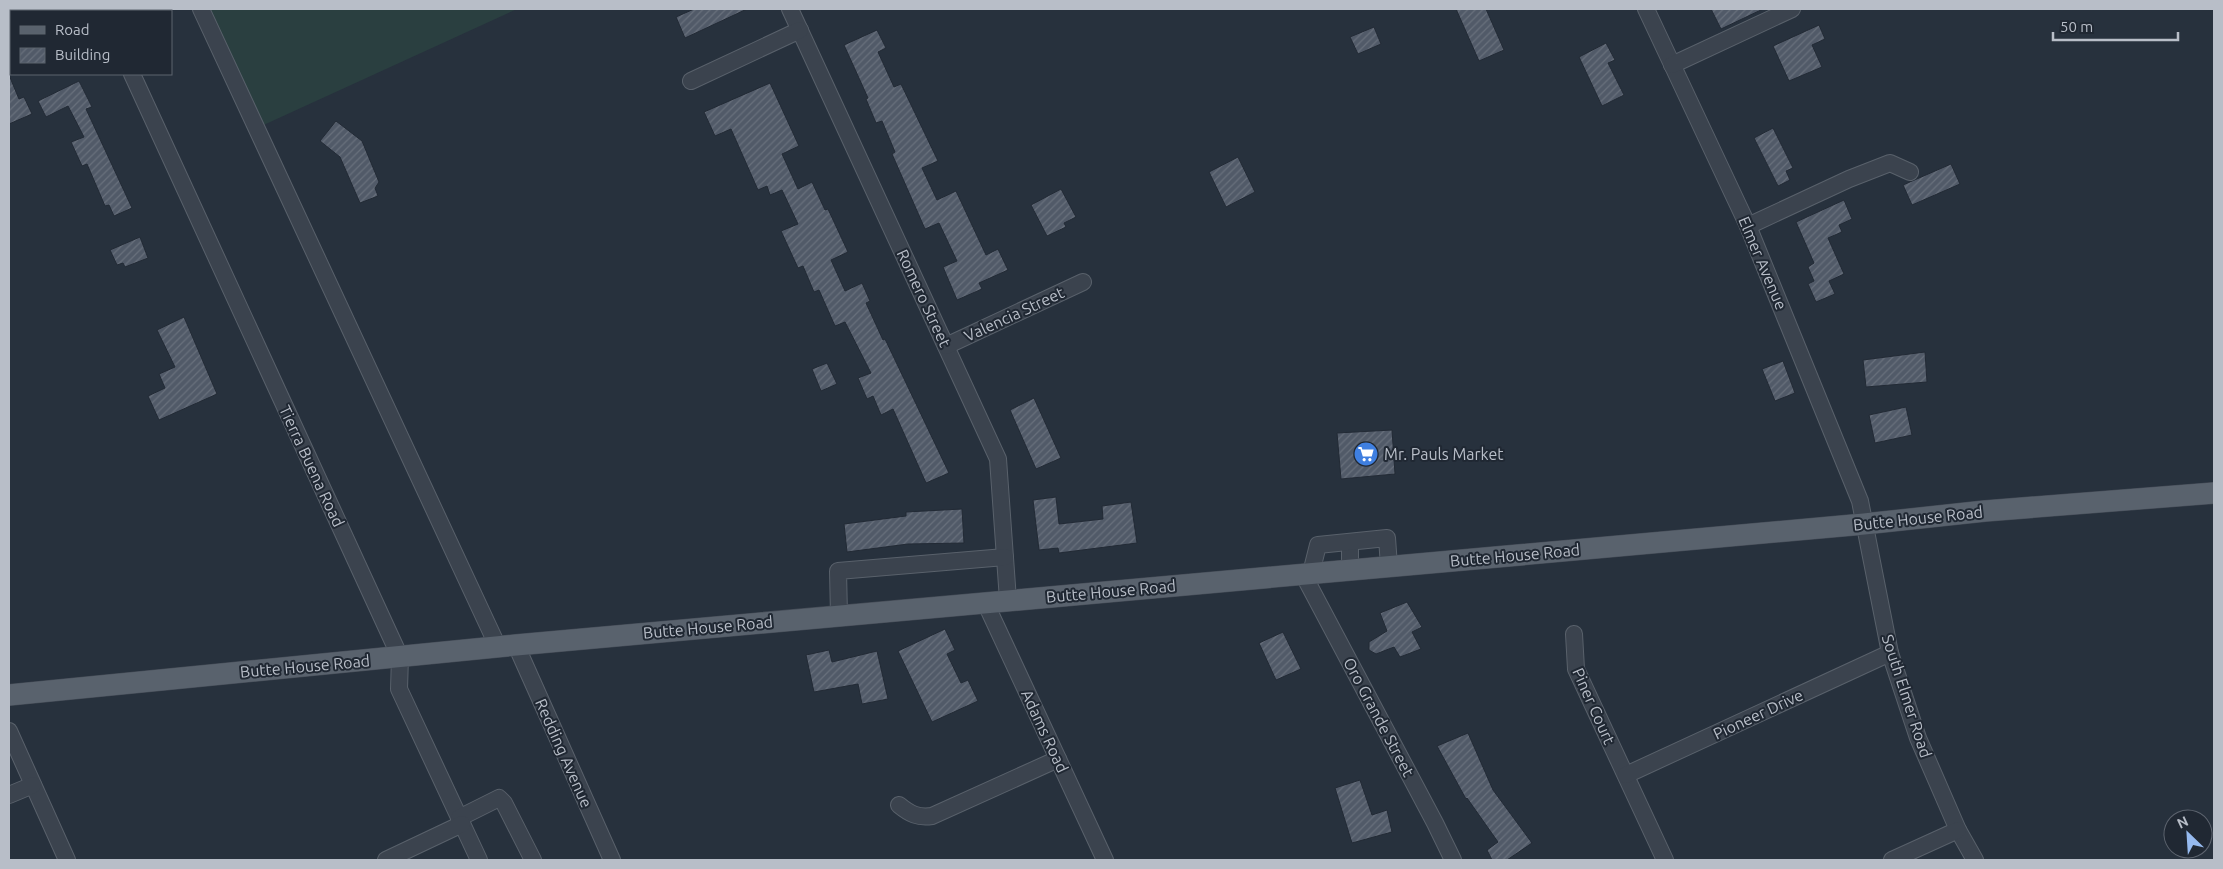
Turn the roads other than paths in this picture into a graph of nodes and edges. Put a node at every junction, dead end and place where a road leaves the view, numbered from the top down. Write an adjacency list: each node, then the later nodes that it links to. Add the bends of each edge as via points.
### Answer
1 (202, 9): 24 (street, Redding Avenue)
2 (790, 9): 5 (street, Romero Street)
3 (1646, 9): 6 (street, Elmer Avenue)
4 (1792, 9): 6 (street)
5 (800, 30): 8 (street); 12 (street, Romero Street)
6 (1672, 65): 10 (street, Elmer Avenue)
7 (132, 75): 26 (street, Tierra Buena Road)
8 (691, 81)
9 (1910, 172): 10 (street, via 1890,163)
10 (1748, 226): 14 (street, Elmer Avenue, via 1860,501)
11 (1083, 282): 12 (street, Valencia Street)
12 (946, 346): 16 (street, Romero Street, via 998,459)
13 (2214, 493): 14 (main road, Butte House Road, via 1985,510)
14 (1864, 524): 17 (main road, Butte House Road); 25 (street, South Elmer Road)
15 (1350, 542): 17 (street, via 1387,538); 18 (street); 19 (street, via 1318,545)
16 (1005, 557): 20 (street, Romero Street); 22 (street, via 838,571)
17 (1389, 566): 18 (main road, Butte House Road)
18 (1350, 570): 19 (main road, Butte House Road)
19 (1307, 573): 20 (main road, Butte House Road); 42 (street, Oro Grande Street)
20 (1008, 600): 21 (main road, Butte House Road)
21 (985, 602): 22 (main road, Butte House Road); 29 (street, Adams Road)
22 (839, 615): 24 (main road, Butte House Road)
23 (1574, 634): 30 (street, Piner Court, via 1576,669)
24 (507, 646): 26 (main road, Butte House Road); 40 (street, Redding Avenue)
25 (1890, 653): 30 (street, Pioneer Drive); 35 (street, South Elmer Road, via 1918,738)
26 (400, 657): 27 (main road, Butte House Road); 34 (street, Tierra Buena Road, via 399,689)
27 (9, 695)
28 (9, 731): 31 (street)
29 (1058, 759): 33 (street, via 932,816 920,818); 41 (street, Adams Road)
30 (1626, 775): 43 (street, Piner Court)
31 (33, 785): 32 (street); 36 (street)
32 (9, 796)
33 (899, 805)
34 (461, 821): 37 (street); 38 (street, Tierra Buena Road); 39 (street, via 499,798)
35 (1958, 830): 44 (street); 45 (street, South Elmer Road)
36 (67, 860)
37 (386, 860)
38 (479, 860)
39 (534, 860)
40 (612, 860)
41 (1105, 860)
42 (1453, 860)
43 (1665, 860)
44 (1892, 860)
45 (1975, 860)

